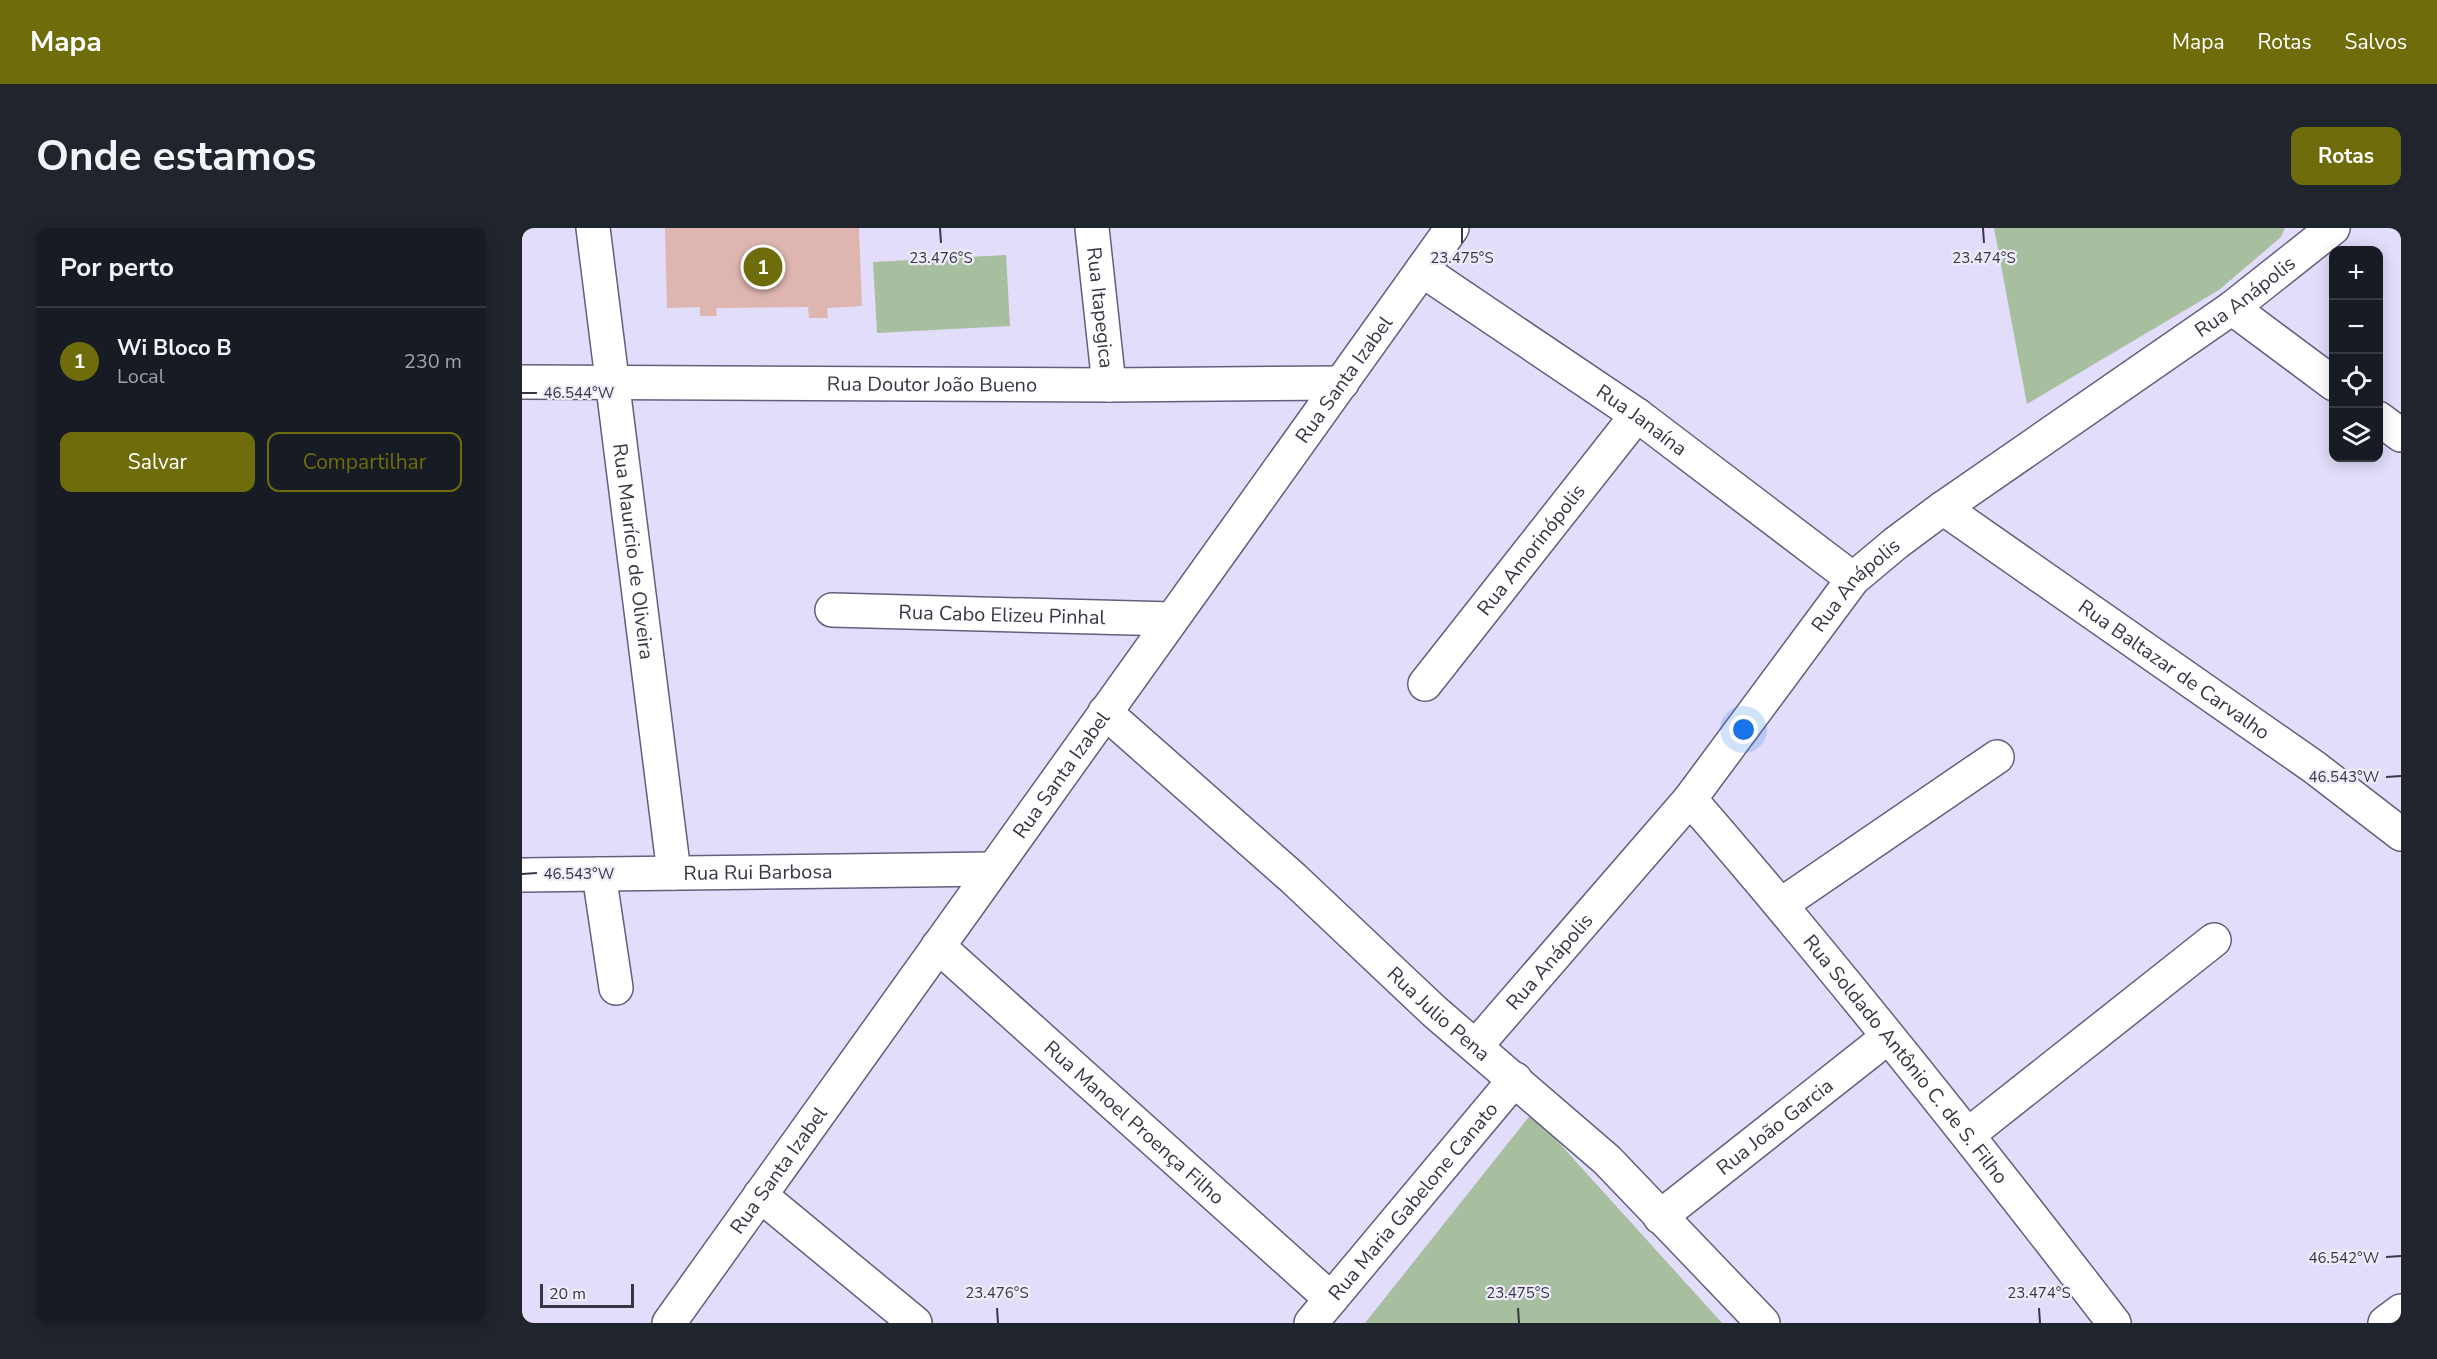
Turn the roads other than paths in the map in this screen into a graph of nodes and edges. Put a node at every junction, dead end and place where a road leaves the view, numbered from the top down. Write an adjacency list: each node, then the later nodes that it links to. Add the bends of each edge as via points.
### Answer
1 (593, 228): 9 (street, Rua Maurício de Oliveira)
2 (1092, 228): 11 (street, Rua Itapegica)
3 (1452, 228): 5 (street, Rua Santa Izabel)
4 (2334, 228): 6 (street, Rua Anápolis)
5 (1422, 270): 10 (street, Rua Santa Izabel); 12 (street, Rua Janaína)
6 (2232, 308): 7 (street); 15 (street, Rua Anápolis)
7 (2329, 380)
8 (522, 382): 9 (street, Rua Doutor João Bueno)
9 (612, 382): 11 (street, Rua Doutor João Bueno); 25 (street, Rua Maurício de Oliveira)
10 (1341, 383): 11 (street, Rua Doutor João Bueno); 18 (street, Rua Santa Izabel)
11 (1109, 385)
12 (1637, 415): 16 (street, Rua Janaína); 19 (street, Rua Amorinópolis)
13 (2383, 421): 14 (street)
14 (2401, 435)
15 (1943, 508): 16 (street, Rua Anápolis); 23 (street, Rua Baltazar de Carvalho, via 2314,767)
16 (1853, 579): 22 (street, Rua Anápolis)
17 (832, 610): 18 (street, Rua Cabo Elizeu Pinhal)
18 (1172, 619): 20 (street, Rua Santa Izabel)
19 (1425, 684)
20 (1106, 712): 24 (street, Rua Santa Izabel); 33 (street, Rua Julio Pena)
21 (1998, 758): 28 (street)
22 (1690, 799): 28 (street, Rua Soldado Antônio C. de S. Filho); 33 (street, Rua Anápolis)
23 (2401, 834)
24 (993, 869): 25 (street, Rua Rui Barbosa); 30 (street, Rua Santa Izabel)
25 (674, 873): 26 (street, Rua Rui Barbosa)
26 (599, 874): 27 (street, Rua Rui Barbosa); 31 (street)
27 (522, 875)
28 (1782, 904): 32 (street, Rua Soldado Antônio C. de S. Filho)
29 (2214, 940): 35 (street)
30 (938, 946): 36 (street, Rua Santa Izabel); 38 (street, Rua Manoel Proença Filho)
31 (616, 988)
32 (1888, 1037): 35 (street, Rua Soldado Antônio C. de S. Filho); 37 (street, Rua João Garcia)
33 (1476, 1046): 34 (street, Rua Julio Pena)
34 (1515, 1079): 37 (street, Rua Julio Pena, via 1607,1160); 38 (street, Rua Maria Gabelone Canato)
35 (1969, 1134): 43 (street, Rua Soldado Antônio C. de S. Filho)
36 (760, 1195): 40 (street, Rua Santa Izabel); 41 (street)
37 (1660, 1217): 42 (street, Rua Julio Pena)
38 (1321, 1311)
39 (2401, 1311): 44 (street)
40 (669, 1323)
41 (915, 1323)
42 (1763, 1323)
43 (2114, 1323)
44 (2385, 1323)

